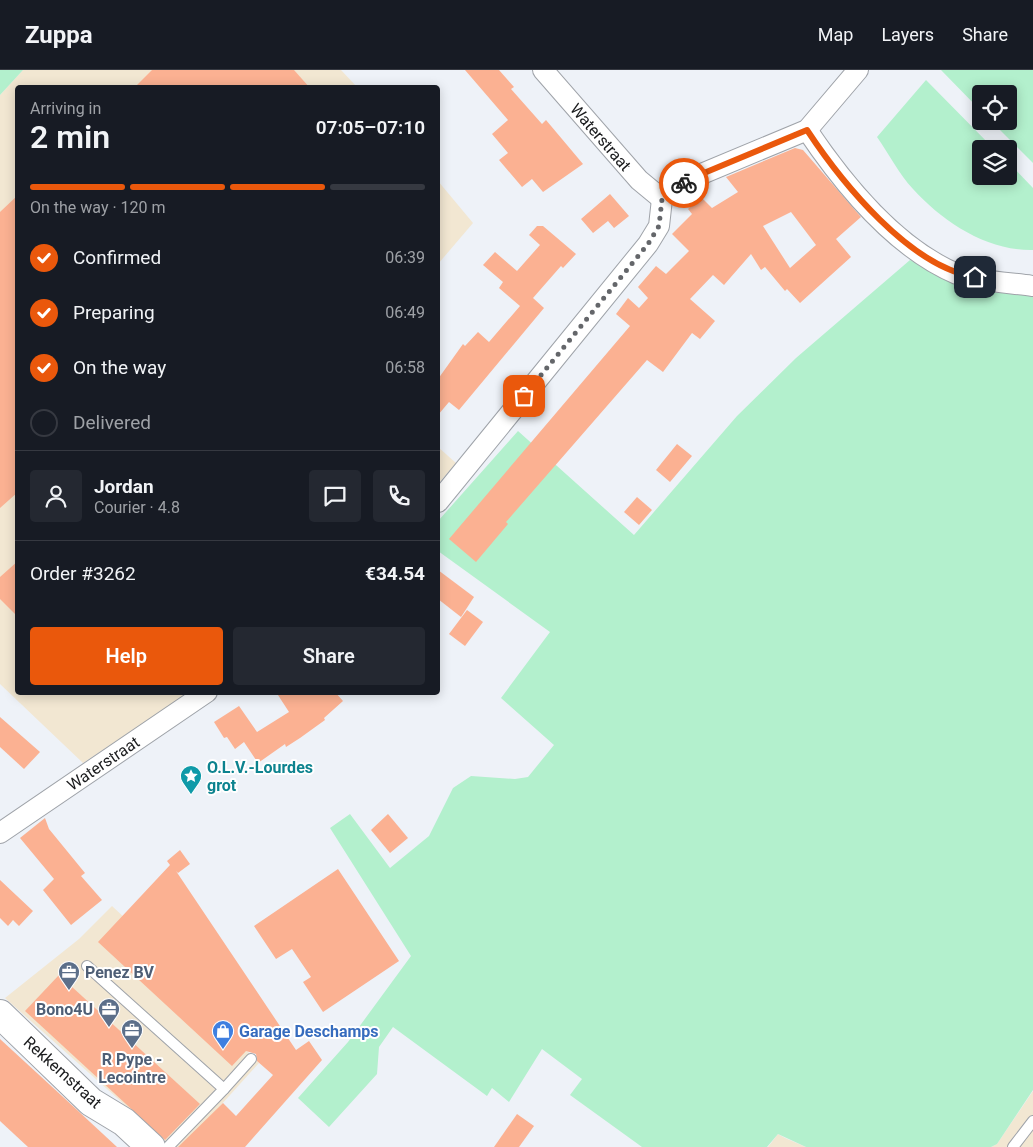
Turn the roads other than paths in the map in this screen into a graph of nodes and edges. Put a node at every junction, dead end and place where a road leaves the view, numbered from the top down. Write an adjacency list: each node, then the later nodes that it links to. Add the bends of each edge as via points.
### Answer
1 (543, 70): 4 (street, Waterstraat, via 639,180)
2 (858, 70): 3 (street)
3 (807, 130): 4 (street, via 692,178); 5 (street, via 833,169 896,235 927,258 959,275)
4 (662, 199): 6 (street, via 659,226 648,244)
5 (1033, 286)
6 (440, 500)
7 (203, 695): 8 (street, Waterstraat)
8 (0, 833)
9 (87, 966): 12 (lane)
10 (0, 1014): 14 (street, Rekkemstraat, via 91,1102 124,1122)
11 (251, 1059): 12 (lane)
12 (224, 1089): 15 (lane)
13 (1033, 1121): 16 (lane)
14 (151, 1147)
15 (168, 1147)
16 (1013, 1147)

